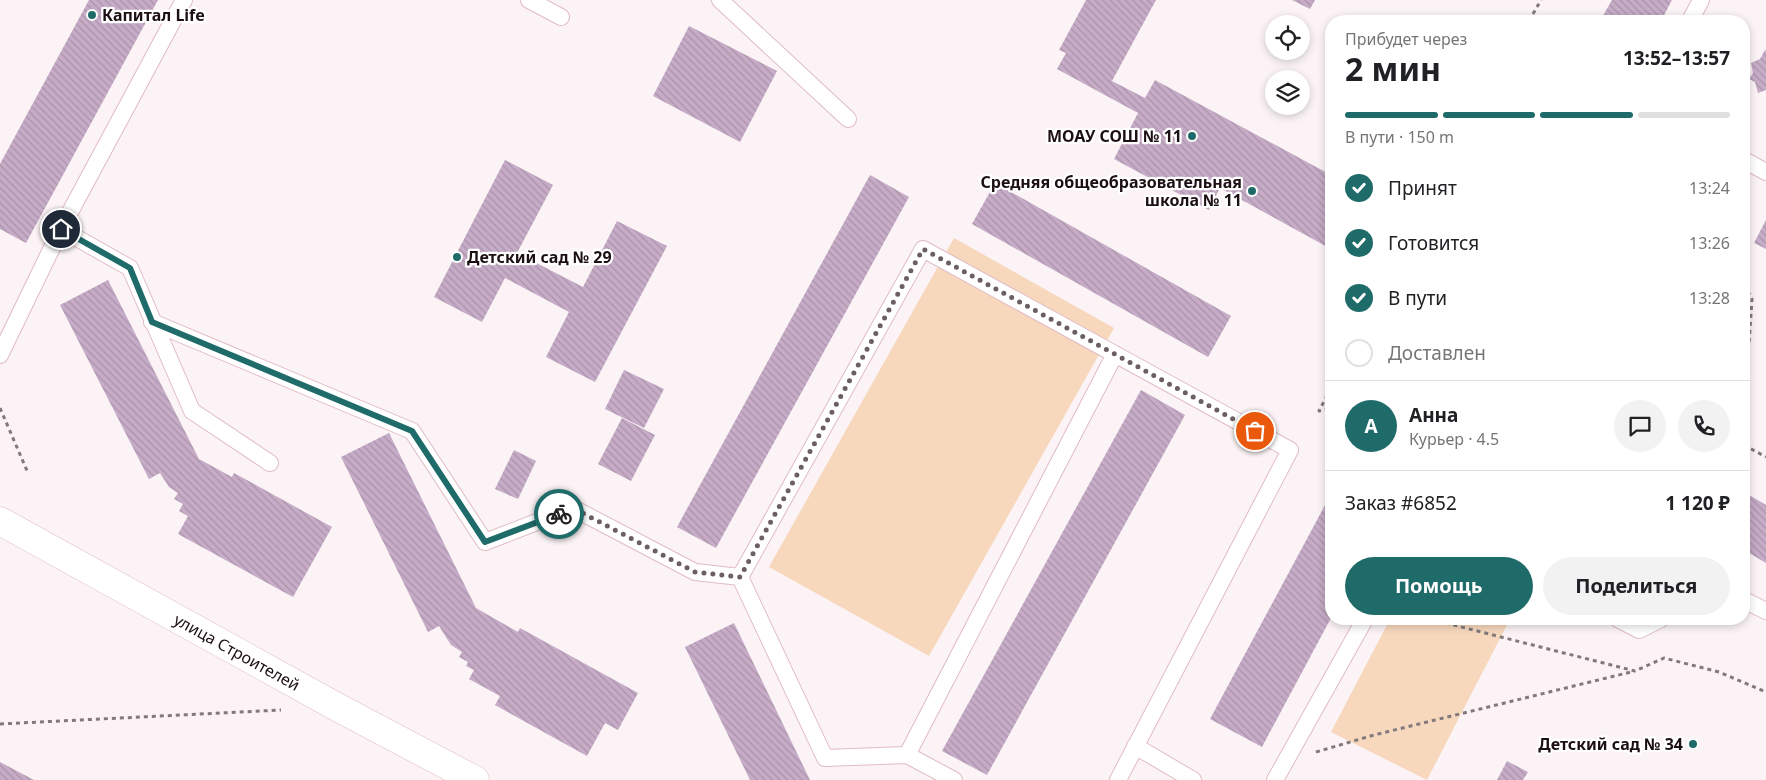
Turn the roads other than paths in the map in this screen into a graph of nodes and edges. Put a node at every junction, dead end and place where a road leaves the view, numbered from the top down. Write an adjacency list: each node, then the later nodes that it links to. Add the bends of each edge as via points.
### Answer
1 (184, 0): 10 (lane)
2 (529, 0): 6 (lane)
3 (720, 0): 7 (lane)
4 (1701, 0): 5 (lane)
5 (1693, 15)
6 (561, 17)
7 (848, 119)
8 (1750, 163): 9 (lane)
9 (1766, 172)
10 (61, 229): 11 (lane, via 130,268); 13 (lane)
11 (152, 322): 14 (lane, via 192,411); 16 (lane, via 412,431 485,542 573,508 695,572)
12 (1115, 354): 16 (lane, via 923,249); 22 (lane, via 1290,450); 23 (lane)
13 (0, 355)
14 (270, 463)
15 (0, 521): 24 (main road, улица Строителей)
16 (740, 577): 23 (lane, via 825,758)
17 (1750, 603): 18 (lane)
18 (1766, 611)
19 (1362, 625): 28 (lane)
20 (1630, 625): 21 (lane, via 1640,630)
21 (1649, 625)
22 (1135, 746): 26 (lane); 27 (lane)
23 (907, 755): 25 (lane)
24 (475, 780)
25 (954, 780)
26 (1118, 780)
27 (1193, 780)
28 (1275, 780)

